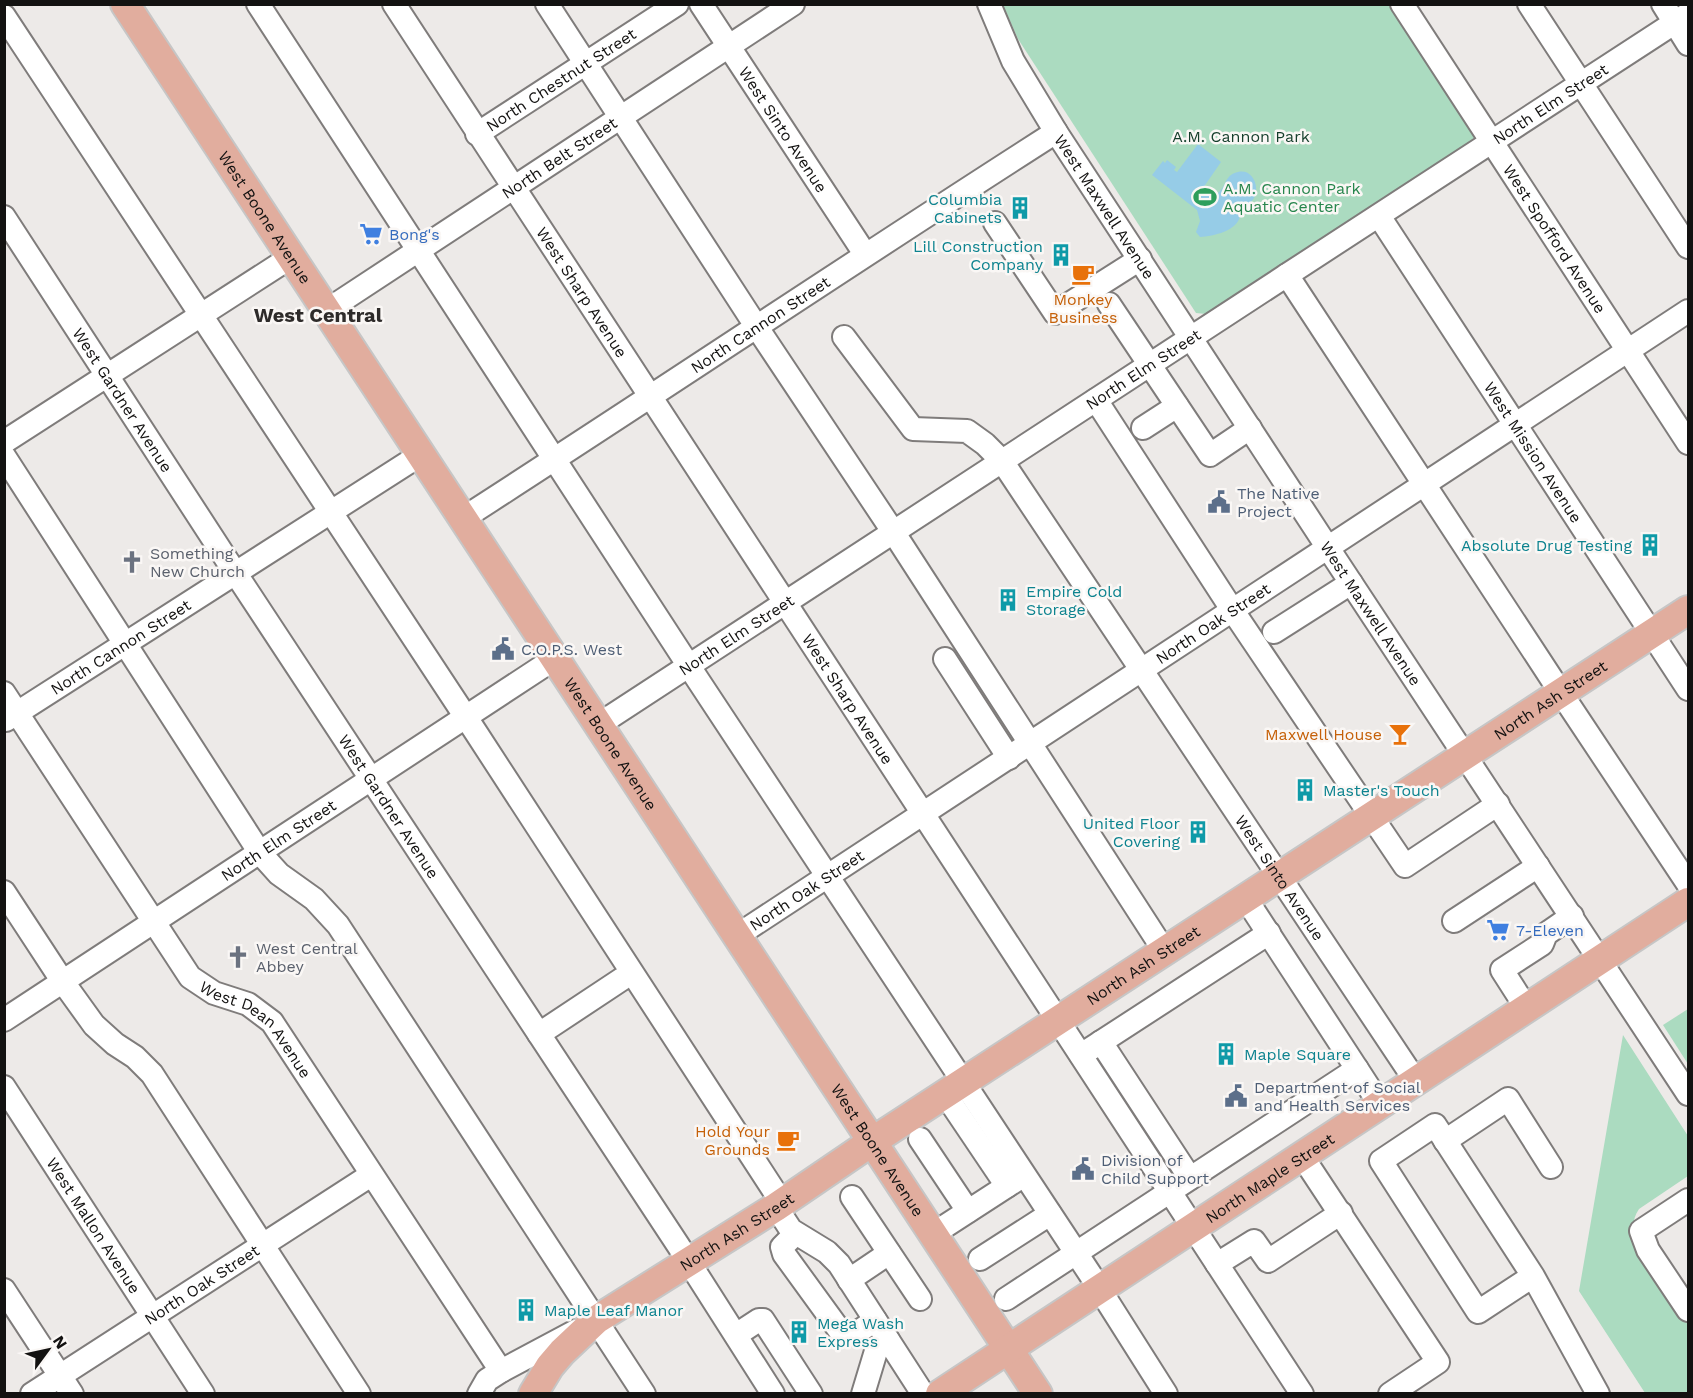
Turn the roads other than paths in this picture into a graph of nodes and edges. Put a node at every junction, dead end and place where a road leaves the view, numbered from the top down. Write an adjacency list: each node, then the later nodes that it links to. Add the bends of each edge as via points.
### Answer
1 (125, 4): 28 (main road, West Boone Avenue)
2 (258, 4): 26 (street)
3 (394, 4): 19 (street, West Sharp Avenue)
4 (547, 4): 15 (street)
5 (677, 4): 15 (street, North Chestnut Street)
6 (701, 4): 14 (street, West Sinto Avenue)
7 (793, 4): 14 (street, North Belt Street)
8 (989, 4): 18 (street, West Maxwell Avenue, via 1013,61)
9 (1402, 4): 20 (street, West Spofford Avenue)
10 (1529, 4): 16 (street)
11 (1675, 14): 13 (street); 16 (street, North Elm Street)
12 (4, 16): 34 (street)
13 (1689, 44)
14 (728, 47): 17 (street, North Belt Street); 27 (street, West Sinto Avenue)
15 (585, 63): 17 (street); 19 (street, North Chestnut Street)
16 (1582, 84): 20 (street, North Elm Street); 25 (street)
17 (620, 118): 21 (street, North Belt Street); 35 (street)
18 (1056, 132): 27 (street, North Cannon Street); 29 (street, West Maxwell Avenue)
19 (477, 134): 21 (street, West Sharp Avenue)
20 (1491, 142): 22 (street, North Elm Street); 38 (street, West Spofford Avenue)
21 (513, 189): 26 (street, North Belt Street); 41 (street, West Sharp Avenue)
22 (1378, 216): 30 (street, North Elm Street); 44 (street, West Mission Avenue)
23 (4, 217): 40 (street, West Gardner Avenue)
24 (995, 224): 29 (street, via 1055,313)
25 (1689, 247)
26 (417, 250): 32 (street, North Belt Street); 51 (street)
27 (864, 254): 35 (street, North Cannon Street)
28 (291, 257): 32 (main road, West Boone Avenue); 34 (street)
29 (1140, 260): 37 (street, West Maxwell Avenue)
30 (1287, 274): 37 (street, North Elm Street); 53 (street)
31 (1109, 304): 39 (street)
32 (326, 311): 49 (main road, West Boone Avenue)
33 (1689, 311): 38 (street, North Oak Street)
34 (201, 315): 40 (street); 54 (street)
35 (756, 326): 41 (street, North Cannon Street); 56 (street)
36 (844, 337): 52 (street, West Sinto Avenue, via 913,429 967,431)
37 (1191, 338): 39 (street, North Elm Street); 46 (street, West Maxwell Avenue)
38 (1629, 351): 44 (street, North Oak Street); 48 (street, West Spofford Avenue)
39 (1149, 365): 42 (street, North Elm Street); 43 (street)
40 (108, 376): 47 (street); 58 (street, West Gardner Avenue)
41 (650, 397): 51 (street, North Cannon Street); 60 (street, West Sharp Avenue)
42 (1096, 400): 52 (street, North Elm Street); 62 (street)
43 (1177, 406): 45 (street); 46 (street, via 1210,455)
44 (1516, 424): 53 (street, North Oak Street); 64 (street, West Mission Avenue)
45 (1143, 428)
46 (1250, 428): 57 (street, West Maxwell Avenue)
47 (4, 442)
48 (1689, 444)
49 (420, 455): 54 (street, North Cannon Street); 55 (main road, West Boone Avenue)
50 (4, 456): 65 (street)
51 (554, 460): 55 (street, North Cannon Street); 68 (street)
52 (1002, 461): 56 (street, North Elm Street); 69 (street, West Sinto Avenue)
53 (1424, 484): 57 (street, North Oak Street); 72 (street)
54 (330, 513): 58 (street, North Cannon Street); 74 (street)
55 (462, 519): 66 (main road, West Boone Avenue)
56 (894, 532): 60 (street, North Elm Street); 76 (street)
57 (1328, 548): 59 (street, West Maxwell Avenue); 62 (street, North Oak Street)
58 (236, 574): 65 (street, North Cannon Street); 79 (street, West Gardner Avenue)
59 (1351, 583): 63 (street); 77 (street, West Maxwell Avenue)
60 (786, 603): 68 (street, North Elm Street); 81 (street, West Sharp Avenue)
61 (1689, 610): 64 (main road, North Ash Street)
62 (1233, 611): 69 (street, North Oak Street); 82 (street)
63 (1274, 632)
64 (1652, 633): 70 (street, West Mission Avenue); 72 (main road, North Ash Street)
65 (126, 644): 73 (street, North Cannon Street); 83 (street)
66 (554, 659): 74 (street, North Elm Street); 75 (main road, West Boone Avenue)
67 (945, 659): 78 (street)
68 (689, 666): 75 (street, North Elm Street); 86 (street)
69 (1143, 670): 76 (street, North Oak Street); 85 (street, West Sinto Avenue)
70 (1689, 689)
71 (4, 693): 73 (street, West Dean Avenue)
72 (1561, 693): 77 (main road, North Ash Street); 87 (street)
73 (11, 717): 93 (street, West Dean Avenue)
74 (466, 717): 79 (street, North Elm Street); 125 (street)
75 (598, 725): 95 (main road, West Boone Avenue)
76 (1031, 744): 78 (street, North Oak Street); 96 (street)
77 (1466, 756): 80 (street, West Maxwell Avenue); 82 (main road, North Ash Street)
78 (1009, 758): 81 (street, North Oak Street)
79 (371, 779): 83 (street, North Elm Street); 103 (street, West Gardner Avenue)
80 (1498, 804): 82 (street, via 1405,866); 84 (street, West Maxwell Avenue)
81 (924, 814): 86 (street, North Oak Street); 102 (street, West Sharp Avenue)
82 (1371, 818): 85 (main road, North Ash Street)
83 (260, 853): 93 (street, North Elm Street); 146 (street, via 338,925)
84 (1538, 866): 91 (street, West Maxwell Avenue); 92 (street)
85 (1281, 876): 89 (main road, North Ash Street); 107 (street, West Sinto Avenue)
86 (827, 877): 95 (street, North Oak Street); 109 (street)
87 (1689, 885)
88 (4, 892): 99 (street)
89 (1246, 899): 94 (street); 96 (main road, North Ash Street)
90 (1689, 902): 97 (main road, North Maple Street)
91 (1572, 916): 97 (street, West Maxwell Avenue); 100 (street, via 1546,934 1542,944 1502,970)
92 (1454, 921)
93 (154, 923): 99 (street, North Elm Street); 119 (street, West Dean Avenue, via 190,977 213,993 248,1004 272,1022)
94 (1269, 933): 104 (street); 106 (street)
95 (738, 935): 115 (main road, West Boone Avenue)
96 (1165, 951): 102 (main road, North Ash Street)
97 (1600, 960): 100 (main road, North Maple Street); 110 (street, West Maxwell Avenue)
98 (622, 979): 103 (street)
99 (63, 982): 101 (street, North Elm Street); 132 (street, via 94,1025 152,1074)
100 (1527, 1009): 107 (main road, North Maple Street)
101 (4, 1020)
102 (1058, 1021): 105 (street, West Sharp Avenue); 109 (main road, North Ash Street)
103 (539, 1034): 136 (street, West Gardner Avenue)
104 (1101, 1042): 105 (street); 111 (street)
105 (1080, 1055): 113 (street, West Sharp Avenue)
106 (1357, 1070): 112 (street); 120 (street)
107 (1417, 1083): 112 (main road, North Maple Street)
108 (4, 1087): 145 (street, West Mallon Avenue)
109 (954, 1089): 115 (main road, North Ash Street); 121 (street)
110 (1689, 1094)
111 (1140, 1103): 113 (street); 120 (street)
112 (1381, 1106): 117 (main road, North Maple Street)
113 (1120, 1116): 122 (street, West Sharp Avenue)
114 (920, 1139): 126 (street)
115 (873, 1141): 125 (main road, North Ash Street); 131 (main road, West Boone Avenue)
116 (1445, 1141): 118 (street, via 1508,1100); 138 (street); 138 (street, via 1435,1125 1381,1161 1478,1312)
117 (1302, 1156): 127 (street); 129 (main road, North Maple Street)
118 (1551, 1167)
119 (371, 1175): 132 (street, North Oak Street); 151 (street, West Dean Avenue)
120 (1190, 1178): 122 (street)
121 (1015, 1180): 126 (street); 128 (street)
122 (1170, 1192): 129 (street, West Sharp Avenue); 134 (street)
123 (852, 1197): 133 (street)
124 (1689, 1200): 144 (street, via 1641,1231 1648,1250)
125 (779, 1205): 130 (street); 136 (main road, North Ash Street)
126 (968, 1211): 131 (street)
127 (1341, 1213): 137 (street, via 1268,1261 1254,1240); 167 (street, via 1438,1362)
128 (1050, 1214): 134 (street); 135 (street)
129 (1192, 1227): 137 (street, West Sharp Avenue); 140 (main road, North Maple Street)
130 (795, 1234): 139 (street, via 833,1257); 147 (street, via 782,1247 784,1254 840,1331 856,1334)
131 (933, 1234): 150 (main road, West Boone Avenue)
132 (261, 1246): 145 (street, North Oak Street); 155 (street)
133 (890, 1253): 139 (street); 142 (street)
134 (1077, 1254): 140 (street); 143 (street)
135 (980, 1259)
136 (689, 1262): 146 (main road, North Ash Street); 148 (street, West Gardner Avenue)
137 (1217, 1264): 166 (street, West Sharp Avenue)
138 (1533, 1276): 168 (street)
139 (849, 1280): 147 (street)
140 (1099, 1288): 150 (main road, North Maple Street); 165 (street)
141 (4, 1290): 152 (street)
142 (920, 1299)
143 (1006, 1299)
144 (1689, 1310)
145 (153, 1317): 152 (street, North Oak Street); 154 (street, West Mallon Avenue)
146 (596, 1320): 151 (street, North Ash Street); 157 (main road, North Ash Street, via 550,1366); 158 (street)
147 (875, 1320): 149 (street)
148 (736, 1335): 159 (street, West Gardner Avenue); 160 (street, via 763,1320)
149 (888, 1340): 161 (street, via 876,1351); 162 (street)
150 (1009, 1349): 163 (main road, North Maple Street); 164 (main road, West Boone Avenue)
151 (501, 1371): 156 (street, North Ash Street, via 486,1380)
152 (66, 1384): 153 (street, North Oak Street)
153 (32, 1394)
154 (203, 1394)
155 (359, 1394)
156 (479, 1394)
157 (533, 1394)
158 (644, 1394)
159 (773, 1394)
160 (811, 1394)
161 (863, 1394)
162 (923, 1394)
163 (940, 1394)
164 (1038, 1394)
165 (1166, 1394)
166 (1302, 1394)
167 (1390, 1394)
168 (1598, 1394)

